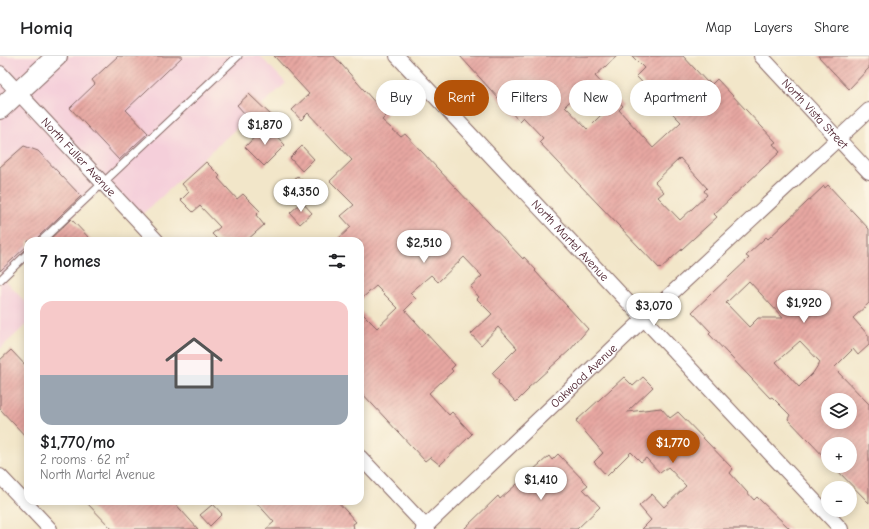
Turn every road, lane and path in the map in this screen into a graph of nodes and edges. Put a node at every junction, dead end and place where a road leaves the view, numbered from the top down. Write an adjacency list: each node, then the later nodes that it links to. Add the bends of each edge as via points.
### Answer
1 (57, 56): 6 (main road)
2 (238, 56): 11 (lane)
3 (397, 56): 16 (street, North Martel Avenue)
4 (761, 56): 9 (street, North Vista Street)
5 (0, 73): 6 (street, North Fuller Avenue)
6 (18, 92): 7 (main road); 11 (street, North Fuller Avenue)
7 (0, 110)
8 (869, 110): 9 (street, Oakwood Avenue)
9 (838, 139): 10 (street, North Vista Street); 16 (street, Oakwood Avenue)
10 (869, 172)
11 (102, 183): 12 (lane); 13 (street, North Fuller Avenue)
12 (45, 237)
13 (153, 237)
14 (24, 257): 15 (lane)
15 (0, 280)
16 (644, 318): 21 (street, Oakwood Avenue); 23 (street, North Martel Avenue)
17 (364, 461): 21 (street)
18 (0, 476): 19 (street)
19 (24, 501)
20 (27, 505): 22 (street)
21 (425, 528)
22 (50, 529)
23 (841, 529)

